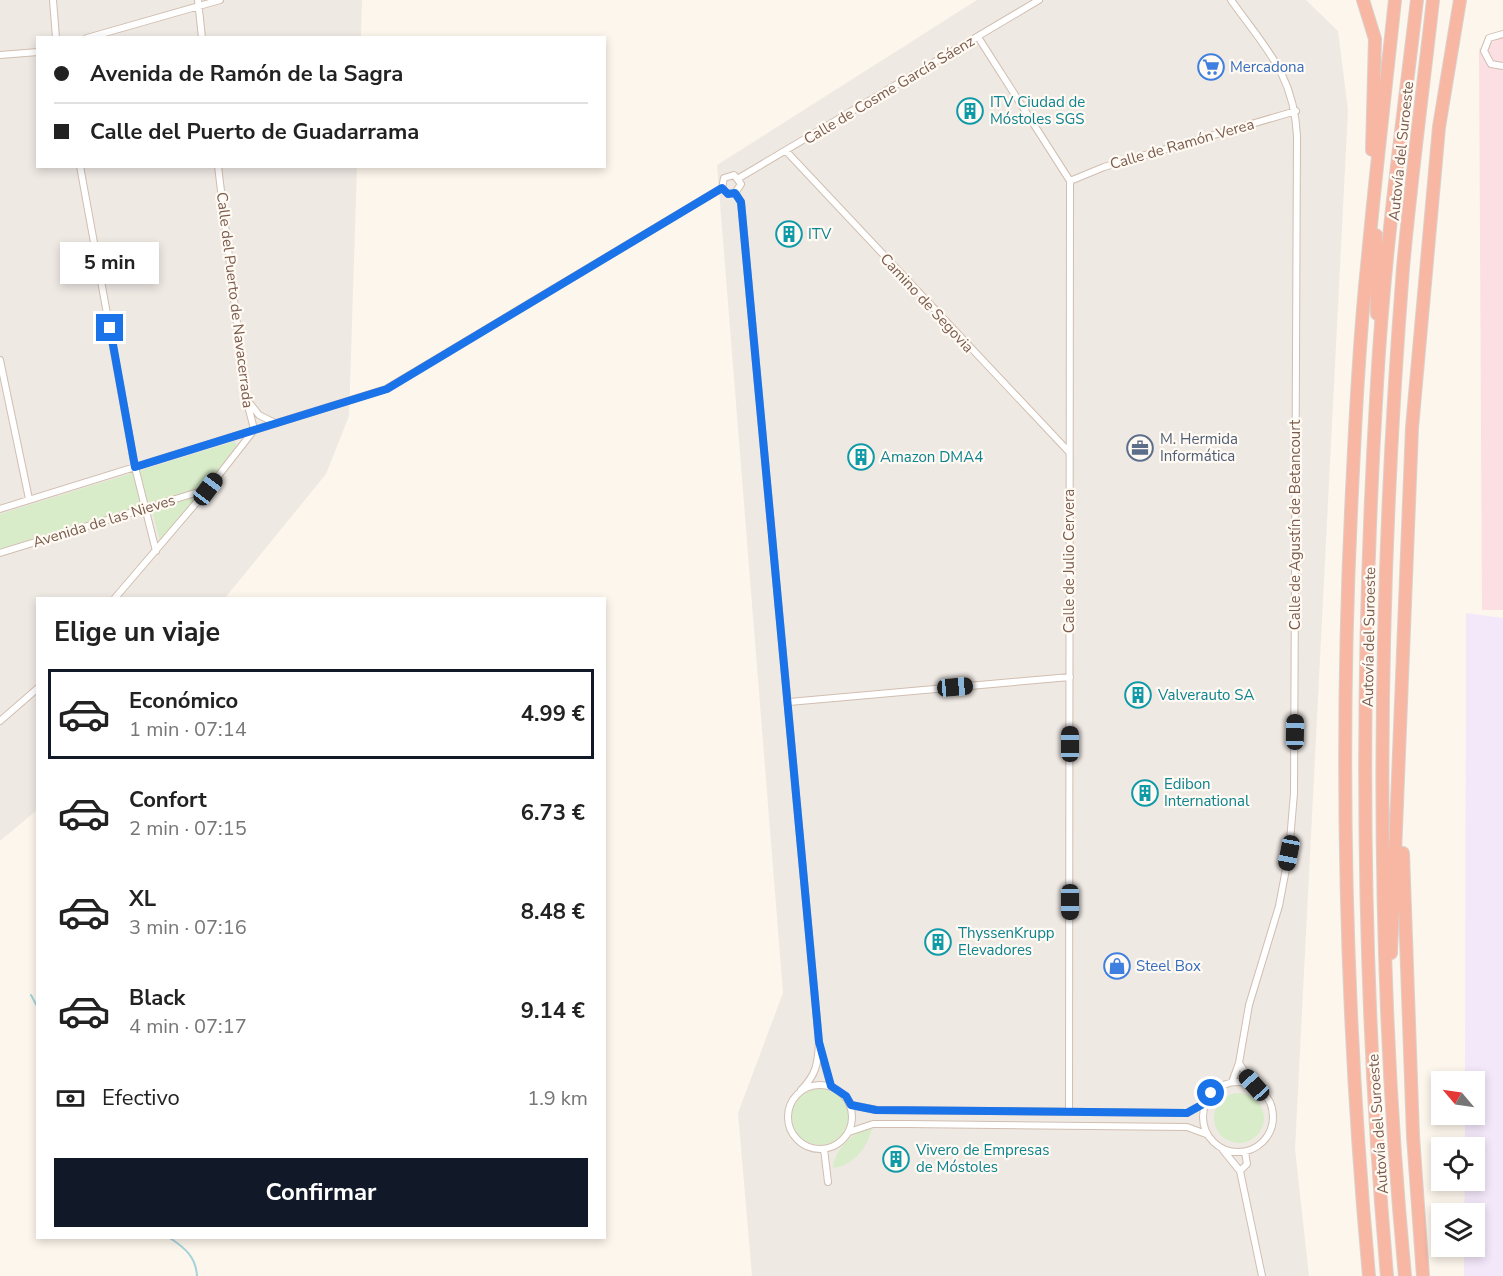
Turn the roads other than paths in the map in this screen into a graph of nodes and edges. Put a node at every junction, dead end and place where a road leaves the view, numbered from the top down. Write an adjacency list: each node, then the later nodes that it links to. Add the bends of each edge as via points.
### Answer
1 (53, 0): 12 (street)
2 (220, 0): 10 (street)
3 (1039, 0): 15 (street, Calle de Cosme García Sáenz)
4 (1231, 0): 19 (street, Calle de Agustín de Betancourt, via 1279,64)
5 (1363, 0): 28 (highway, via 1375,39 1376,72)
6 (1395, 0): 24 (highway)
7 (1417, 0): 30 (highway, Autovía del Suroeste)
8 (1433, 0): 62 (highway, Autovía del Suroeste, via 1404,265 1386,540 1381,851)
9 (1460, 0): 47 (highway, via 1439,127 1416,372)
10 (198, 4): 13 (street); 14 (street)
11 (1503, 34): 18 (street, via 1489,38 1484,48 1489,62)
12 (57, 36)
13 (94, 36)
14 (202, 36)
15 (978, 37): 20 (street, Calle de Cosme García Sáenz); 25 (street)
16 (36, 52): 17 (street)
17 (0, 55)
18 (1503, 66)
19 (1296, 111): 25 (street, Calle de Ramón Verea, via 1104,167); 49 (street, Calle de Agustín de Betancourt, via 1294,793 1279,906 1249,1005)
20 (786, 151): 23 (street, Calle de Cosme García Sáenz); 34 (street, Camino de Segovia)
21 (80, 168): 35 (street)
22 (218, 168): 31 (street, Calle del Puerto de Navacerrada)
23 (739, 178): 26 (street, via 725,177); 27 (street, via 741,186)
24 (1376, 180): 28 (highway); 30 (highway)
25 (1070, 181): 34 (street, Calle de Julio Cervera)
26 (722, 188): 27 (street, via 728,194); 32 (street, via 387,389)
27 (735, 193): 45 (street, via 741,202)
28 (1368, 256): 66 (highway, via 1351,514 1346,863 1355,1085)
29 (0, 360): 37 (street)
30 (1377, 381): 67 (highway, Autovía del Suroeste, via 1366,646 1365,796 1369,1027)
31 (246, 398): 32 (street, via 259,415); 33 (street, Calle del Puerto de Navacerrada)
32 (276, 423): 33 (street)
33 (254, 429): 35 (street); 36 (street, Calle del Puerto de Navacerrada)
34 (1069, 452): 43 (street, Calle de Julio Cervera)
35 (135, 467): 37 (street); 39 (street)
36 (208, 489): 39 (street, Avenida de las Nieves); 40 (street, Calle del Puerto de Navacerrada)
37 (29, 499): 38 (street)
38 (0, 508)
39 (145, 508): 40 (street); 41 (street, Avenida de las Nieves)
40 (156, 551): 42 (street, Calle del Puerto de Navacerrada)
41 (0, 553)
42 (116, 597)
43 (1070, 677): 45 (street); 56 (street, Calle de Julio Cervera)
44 (36, 690): 46 (street)
45 (789, 702): 48 (street)
46 (0, 721)
47 (1400, 738): 62 (highway, via 1391,951 1397,1124); 69 (highway, via 1412,1113)
48 (819, 1042): 52 (street); 53 (street, via 817,1069)
49 (1239, 1063): 50 (street, Calle de Agustín de Betancourt); 51 (street)
50 (1232, 1082): 51 (street); 54 (street, via 1221,1086)
51 (1254, 1085): 61 (street, via 1269,1100 1273,1121 1264,1141)
52 (831, 1086): 53 (street, via 821,1084); 55 (street, via 846,1096)
53 (801, 1090): 59 (street, via 788,1111 788,1123 801,1143)
54 (1205, 1103): 56 (street, via 1187,1113); 58 (street, via 1202,1119)
55 (851, 1105): 56 (street, via 876,1110); 57 (street)
56 (1070, 1112)
57 (849, 1132): 58 (street, via 876,1124 907,1124 1187,1127); 59 (street, via 843,1140)
58 (1206, 1134): 60 (street)
59 (824, 1149): 64 (street)
60 (1222, 1149): 61 (street); 63 (street)
61 (1245, 1152): 63 (street, via 1246,1164)
62 (1394, 1152): 68 (highway, Autovía del Suroeste)
63 (1240, 1171): 65 (street)
64 (828, 1182)
65 (1262, 1276)
66 (1369, 1276)
67 (1387, 1276)
68 (1405, 1276)
69 (1423, 1276)

